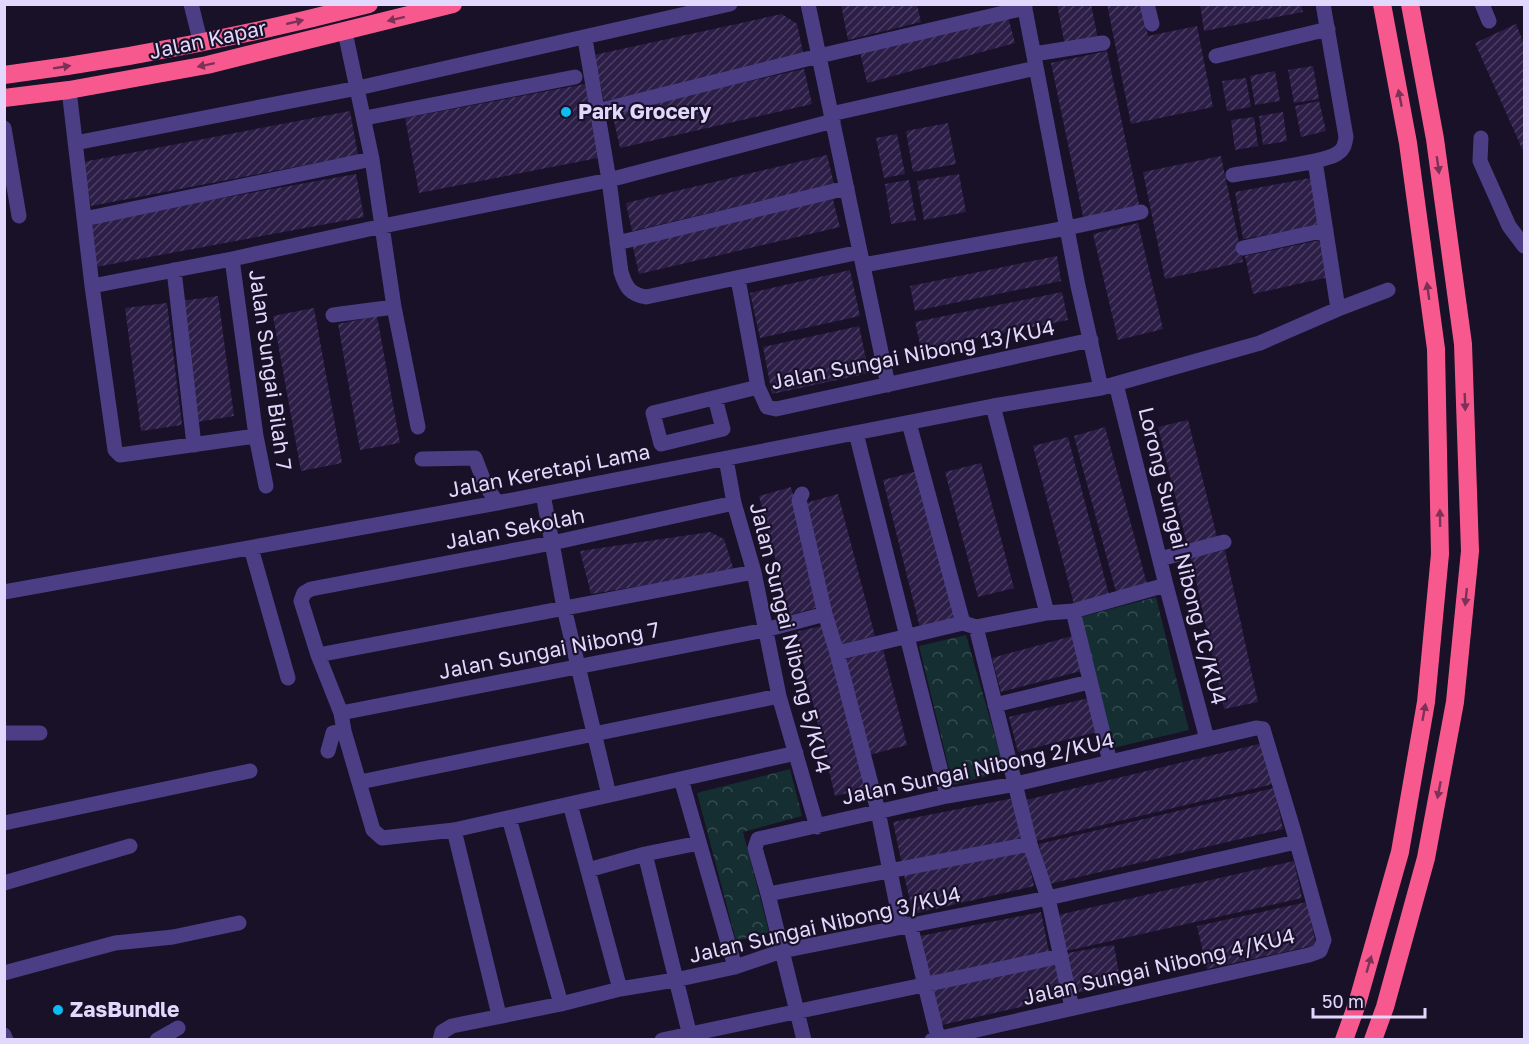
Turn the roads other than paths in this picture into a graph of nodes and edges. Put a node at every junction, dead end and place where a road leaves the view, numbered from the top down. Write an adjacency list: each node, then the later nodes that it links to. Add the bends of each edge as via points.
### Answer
1 (191, 4): 18 (street)
2 (369, 4): 18 (highway, Jalan Kapar, one-way to 2)
3 (453, 4): 15 (highway, Jalan Kapar, one-way to 15)
4 (730, 4): 16 (street)
5 (808, 4): 19 (street)
6 (1147, 4): 13 (street)
7 (1323, 4): 14 (street)
8 (1382, 4): 148 (highway, one-way to 8, via 1400,852 1426,702 1440,554 1436,349 1408,143)
9 (1410, 4): 149 (highway, one-way to 149, via 1435,140 1463,344 1470,551 1455,702 1426,858)
10 (1482, 4): 12 (street)
11 (1024, 6): 19 (street); 21 (street, Lorong Sungai Nibong 1C/KU4)
12 (1489, 21)
13 (1152, 24)
14 (1328, 29): 20 (street); 34 (street, via 1346,137 1337,155)
15 (345, 32): 24 (street); 25 (highway, Jalan Kapar, one-way to 25, via 207,65)
16 (585, 39): 24 (street); 27 (street)
17 (1103, 43): 21 (street)
18 (201, 44): 22 (highway, Jalan Kapar, one-way to 18)
19 (819, 56): 27 (street); 29 (street)
20 (1216, 56)
21 (1035, 61): 29 (street); 42 (street, Lorong Sungai Nibong 1C/KU4)
22 (4, 75)
23 (575, 77): 28 (street)
24 (358, 88): 28 (street); 32 (street)
25 (69, 90): 26 (highway, Jalan Kapar); 32 (street)
26 (4, 98)
27 (597, 111): 36 (street)
28 (365, 118): 33 (street)
29 (832, 118): 36 (street); 37 (street)
30 (4, 128): 39 (street)
31 (1481, 138): 45 (street, via 1480,161 1509,226)
32 (75, 143): 40 (street)
33 (372, 159): 40 (street); 41 (street)
34 (1315, 161): 35 (street); 43 (street)
35 (1233, 175)
36 (609, 180): 41 (street); 44 (street)
37 (847, 188): 44 (street); 48 (street)
38 (1141, 212): 42 (street)
39 (19, 216)
40 (84, 219): 51 (street)
41 (383, 226): 47 (street); 53 (street)
42 (1067, 228): 48 (street); 56 (street, Lorong Sungai Nibong 1C/KU4)
43 (1326, 230): 46 (street); 54 (street)
44 (617, 243): 50 (street, via 621,272 632,294 646,297)
45 (1524, 246)
46 (1243, 248)
47 (232, 259): 49 (street); 65 (street, Jalan Sungai Bilah 7)
48 (862, 259): 50 (street); 57 (street)
49 (174, 270): 51 (street); 66 (street)
50 (738, 279): 59 (street, Jalan Sungai Nibong 13/KU4)
51 (92, 286): 66 (street, via 115,450 120,455)
52 (1388, 290): 54 (street, Jalan Keretapi Lama)
53 (394, 307): 55 (street); 63 (street)
54 (1338, 309): 58 (street, Jalan Keretapi Lama, via 1260,343)
55 (333, 315)
56 (1091, 340): 57 (street, Jalan Sungai Nibong 13/KU4); 58 (street, Lorong Sungai Nibong 1C/KU4)
57 (888, 385): 59 (street, Jalan Sungai Nibong 13/KU4, via 776,409 767,407)
58 (1109, 386): 61 (street, Jalan Keretapi Lama); 77 (street, Lorong Sungai Nibong 1C/KU4)
59 (758, 387): 60 (street)
60 (715, 398): 60 (street, via 653,413 661,444 723,429)
61 (993, 406): 62 (street, Jalan Keretapi Lama); 83 (street)
62 (909, 423): 64 (street, Jalan Keretapi Lama); 85 (street)
63 (418, 427)
64 (856, 433): 68 (street, Jalan Keretapi Lama); 87 (street)
65 (256, 436): 66 (street); 69 (street, Jalan Sungai Bilah 7)
66 (194, 445)
67 (422, 459): 72 (street, via 476,458)
68 (726, 459): 70 (street, Jalan Keretapi Lama); 73 (street, Jalan Sungai Nibong 5/KU4)
69 (266, 486)
70 (543, 494): 72 (street, Jalan Keretapi Lama); 75 (street)
71 (802, 494): 84 (street, via 799,500)
72 (497, 503): 76 (street, Jalan Keretapi Lama)
73 (734, 503): 75 (street, Jalan Sekolah); 78 (street, Jalan Sungai Nibong 5/KU4)
74 (1224, 542): 77 (street)
75 (552, 543): 81 (street); 89 (street, Jalan Sekolah, via 311,589 301,601)
76 (251, 548): 80 (street, Jalan Keretapi Lama); 91 (street)
77 (1160, 559): 79 (street, Lorong Sungai Nibong 1C/KU4)
78 (754, 572): 81 (street); 86 (street, Jalan Sungai Nibong 5/KU4)
79 (1166, 585): 82 (street); 100 (street, Lorong Sungai Nibong 1C/KU4)
80 (4, 592)
81 (564, 608): 89 (street); 90 (street)
82 (1073, 611): 83 (street); 92 (street)
83 (1047, 613): 85 (street)
84 (825, 614): 86 (street, Jalan Sungai Nibong 7); 88 (street)
85 (970, 625): 87 (street); 94 (street)
86 (765, 630): 90 (street, Jalan Sungai Nibong 7); 93 (street, Jalan Sungai Nibong 5/KU4)
87 (906, 637): 88 (street); 109 (street)
88 (837, 653): 111 (street)
89 (318, 655): 95 (street)
90 (578, 668): 95 (street, Jalan Sungai Nibong 7); 99 (street)
91 (288, 678)
92 (1089, 682): 94 (street); 103 (street)
93 (779, 696): 99 (street); 102 (street, Jalan Sungai Nibong 5/KU4)
94 (995, 705): 107 (street)
95 (341, 713): 96 (street)
96 (344, 731): 101 (street, via 333,733); 106 (street)
97 (4, 733): 98 (street)
98 (40, 733)
99 (594, 733): 106 (street); 108 (street)
100 (1207, 739): 103 (street, Jalan Sungai Nibong 2/KU4); 116 (street, Jalan Sungai Nibong 2/KU4, via 1263,729)
101 (328, 751)
102 (796, 753): 105 (street); 114 (street, Jalan Sungai Nibong 5/KU4)
103 (1110, 762): 107 (street, Jalan Sungai Nibong 2/KU4)
104 (250, 771): 113 (street)
105 (681, 779): 108 (street); 117 (street)
106 (360, 782): 115 (street, via 374,830 382,838)
107 (1016, 783): 109 (street, Jalan Sungai Nibong 2/KU4); 118 (street)
108 (609, 795): 110 (street)
109 (947, 796): 111 (street, Jalan Sungai Nibong 2/KU4)
110 (570, 804): 112 (street); 121 (street)
111 (879, 811): 114 (street, Jalan Sungai Nibong 2/KU4); 122 (street)
112 (509, 818): 115 (street); 135 (street)
113 (4, 823)
114 (817, 826): 124 (street, Jalan Sungai Nibong 2/KU4, via 758,839 755,848)
115 (454, 830): 138 (street)
116 (1296, 842): 125 (street, Jalan Sungai Nibong 3/KU4); 136 (street, Jalan Sungai Nibong 4/KU4, via 1324,940 1320,951)
117 (699, 843): 120 (street); 130 (street)
118 (1030, 844): 122 (street); 125 (street)
119 (130, 846): 123 (street)
120 (645, 854): 121 (street); 132 (street)
121 (588, 870): 134 (street)
122 (890, 870): 124 (street); 127 (street)
123 (4, 883)
124 (768, 894): 128 (street)
125 (1048, 898): 127 (street, Jalan Sungai Nibong 3/KU4); 129 (street)
126 (239, 923): 131 (street, via 172,938 115,943)
127 (906, 925): 128 (street, Jalan Sungai Nibong 3/KU4); 133 (street)
128 (782, 951): 130 (street, Jalan Sungai Nibong 3/KU4); 137 (street)
129 (1061, 956): 133 (street); 136 (street)
130 (735, 967): 132 (street, Jalan Sungai Nibong 3/KU4)
131 (4, 974)
132 (675, 980): 134 (street, Jalan Sungai Nibong 3/KU4); 141 (street)
133 (926, 982): 137 (street); 142 (street)
134 (620, 989): 135 (street, Jalan Sungai Nibong 3/KU4)
135 (561, 1004): 138 (street, Jalan Sungai Nibong 3/KU4)
136 (1072, 1008): 142 (street, Jalan Sungai Nibong 4/KU4)
137 (797, 1010): 141 (street); 147 (street)
138 (499, 1016): 145 (street, Jalan Sungai Nibong 3/KU4, via 452,1026 442,1032)
139 (178, 1028): 144 (street)
140 (4, 1035): 143 (street)
141 (690, 1037): 146 (street)
142 (935, 1039)
143 (6, 1040)
144 (157, 1040)
145 (440, 1040)
146 (662, 1040)
147 (804, 1040)
148 (1344, 1040)
149 (1374, 1040)

